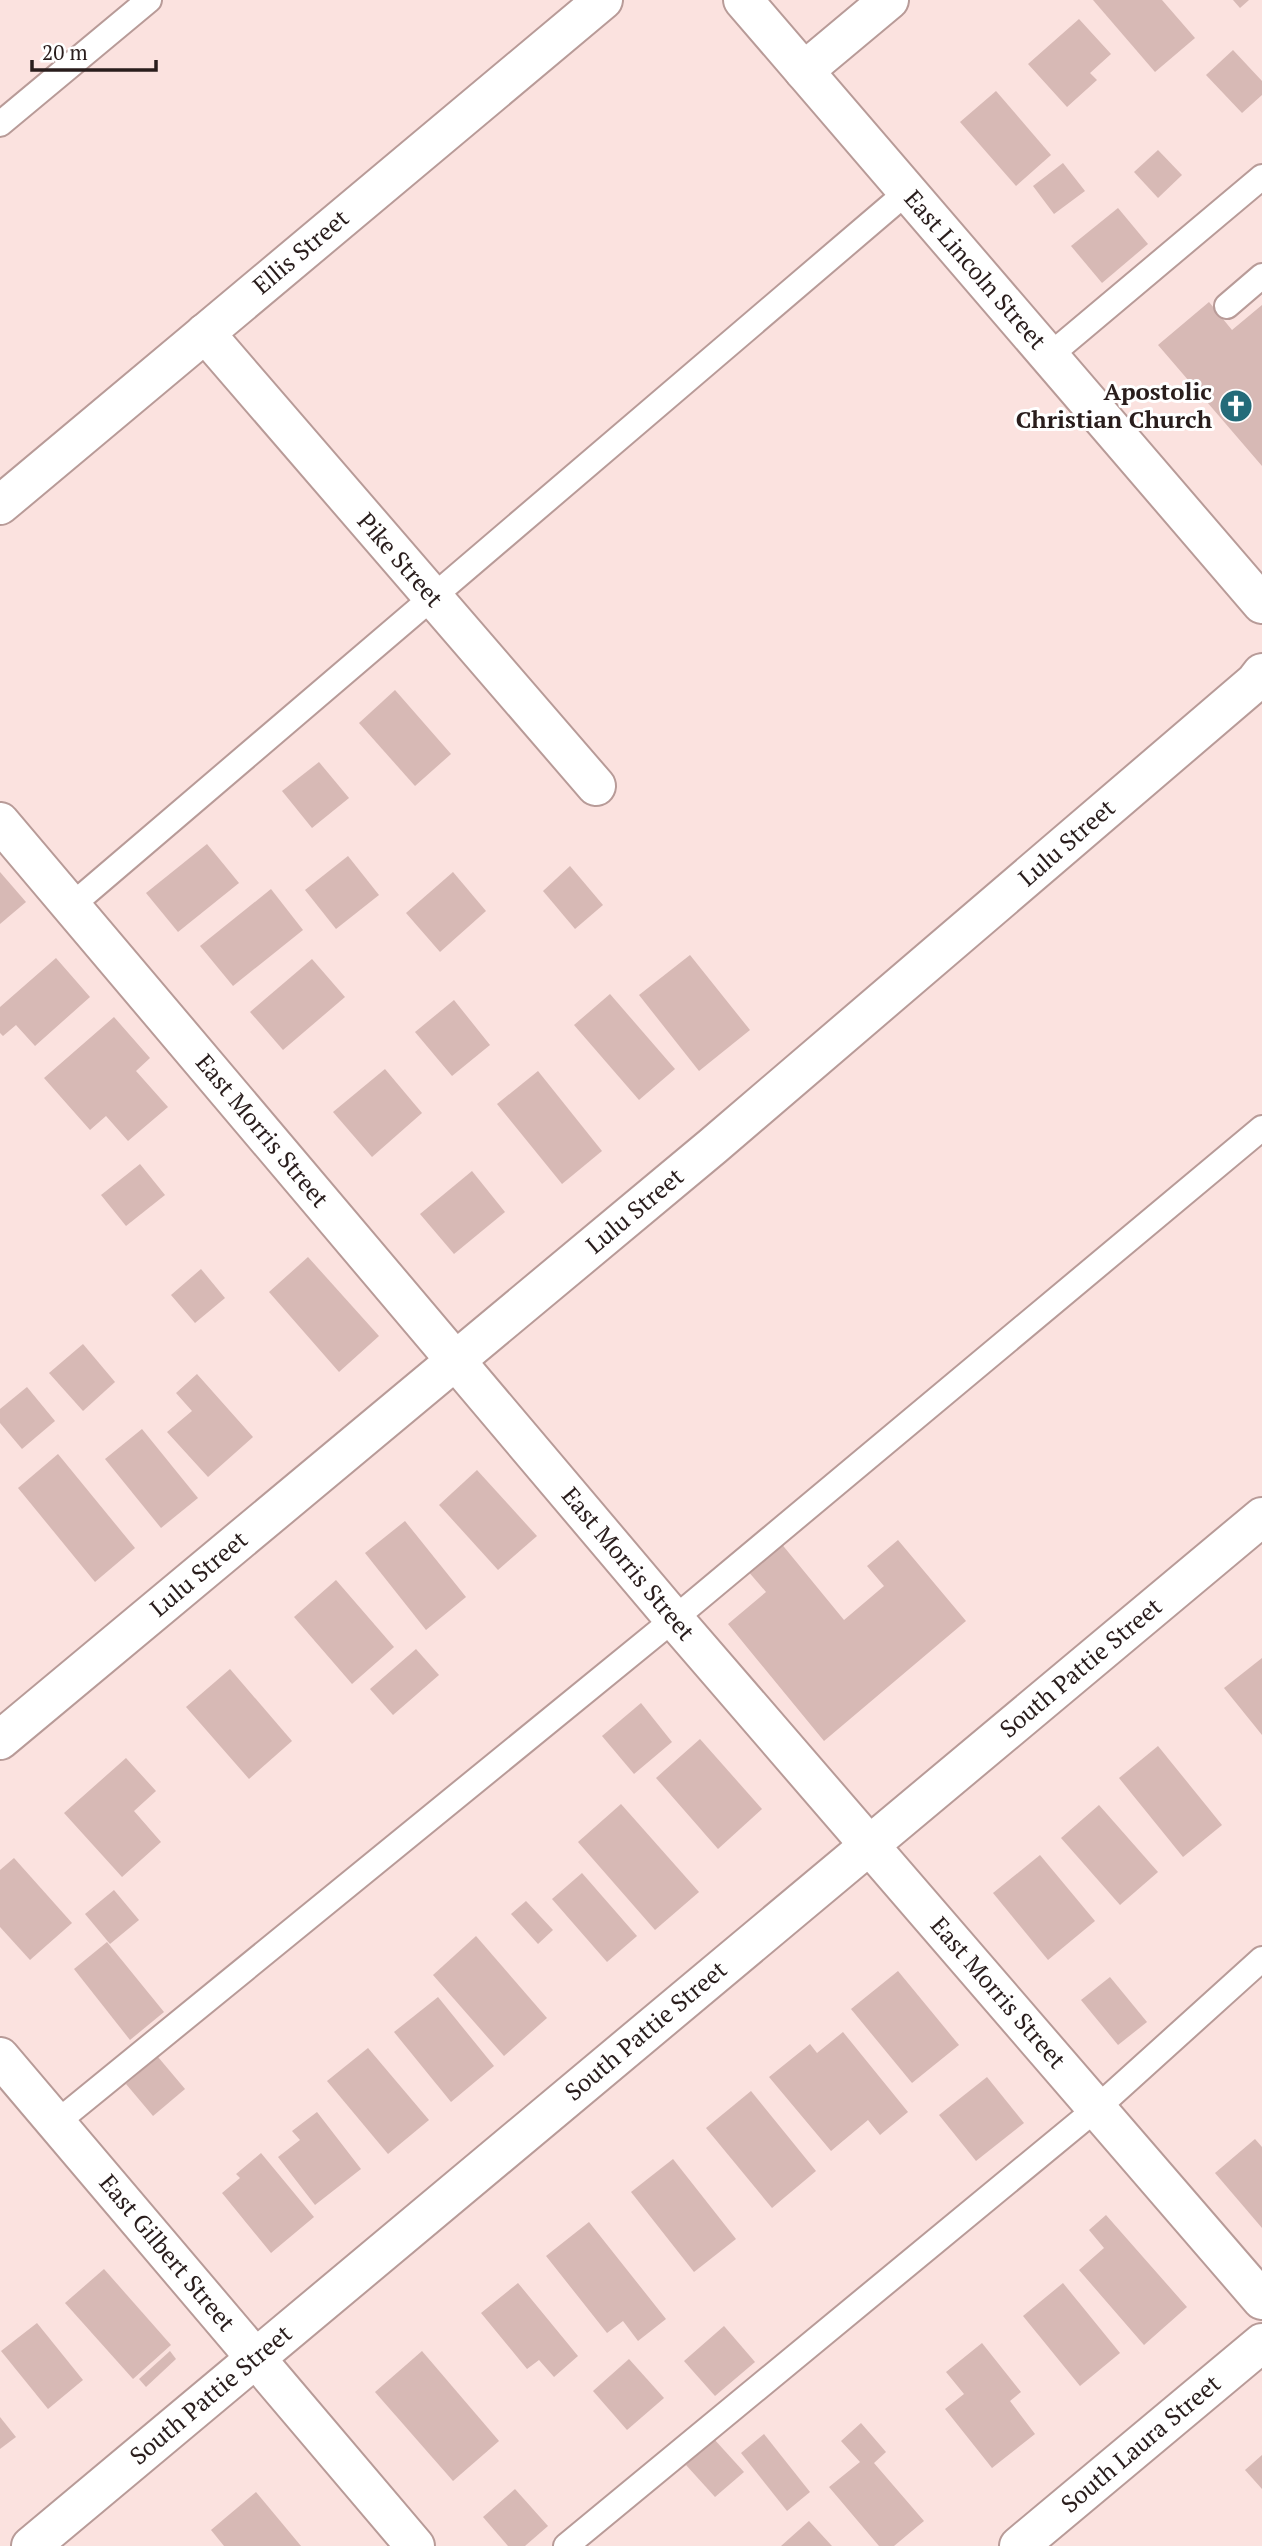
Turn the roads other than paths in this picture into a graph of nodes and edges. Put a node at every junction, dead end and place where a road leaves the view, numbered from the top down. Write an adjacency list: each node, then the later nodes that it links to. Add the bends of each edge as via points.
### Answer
1 (149, 0): 6 (lane)
2 (603, 0): 11 (street, Ellis Street)
3 (743, 0): 5 (street, East Lincoln Street)
4 (889, 0): 5 (street)
5 (804, 71): 8 (street, East Lincoln Street)
6 (0, 124)
7 (1262, 177): 12 (lane)
8 (907, 192): 12 (street, East Lincoln Street); 14 (lane)
9 (1262, 276): 10 (lane)
10 (1227, 306)
11 (205, 333): 13 (street, Ellis Street); 14 (street, Pike Street)
12 (1049, 356): 15 (street, East Lincoln Street)
13 (0, 505)
14 (433, 597): 17 (street, Pike Street); 19 (lane)
15 (1262, 604)
16 (1262, 673): 21 (street, Lulu Street, via 713,1146)
17 (596, 786)
18 (0, 822): 19 (street, East Morris Street)
19 (71, 906): 21 (street, East Morris Street)
20 (1262, 1128): 23 (lane)
21 (456, 1360): 23 (street, East Morris Street); 24 (street, Lulu Street)
22 (1262, 1517): 25 (street, South Pattie Street)
23 (674, 1619): 25 (street, East Morris Street); 29 (lane)
24 (0, 1740)
25 (870, 1844): 28 (street, East Morris Street); 32 (street, South Pattie Street)
26 (1262, 1959): 28 (lane)
27 (0, 2057): 29 (street, East Gilbert Street)
28 (1097, 2108): 30 (street, East Morris Street); 35 (lane)
29 (56, 2123): 32 (street, East Gilbert Street)
30 (1262, 2300)
31 (1262, 2343): 36 (street, South Laura Street)
32 (256, 2357): 33 (street, South Pattie Street); 34 (street, East Gilbert Street)
33 (31, 2546)
34 (415, 2546)
35 (566, 2546)
36 (1019, 2546)

